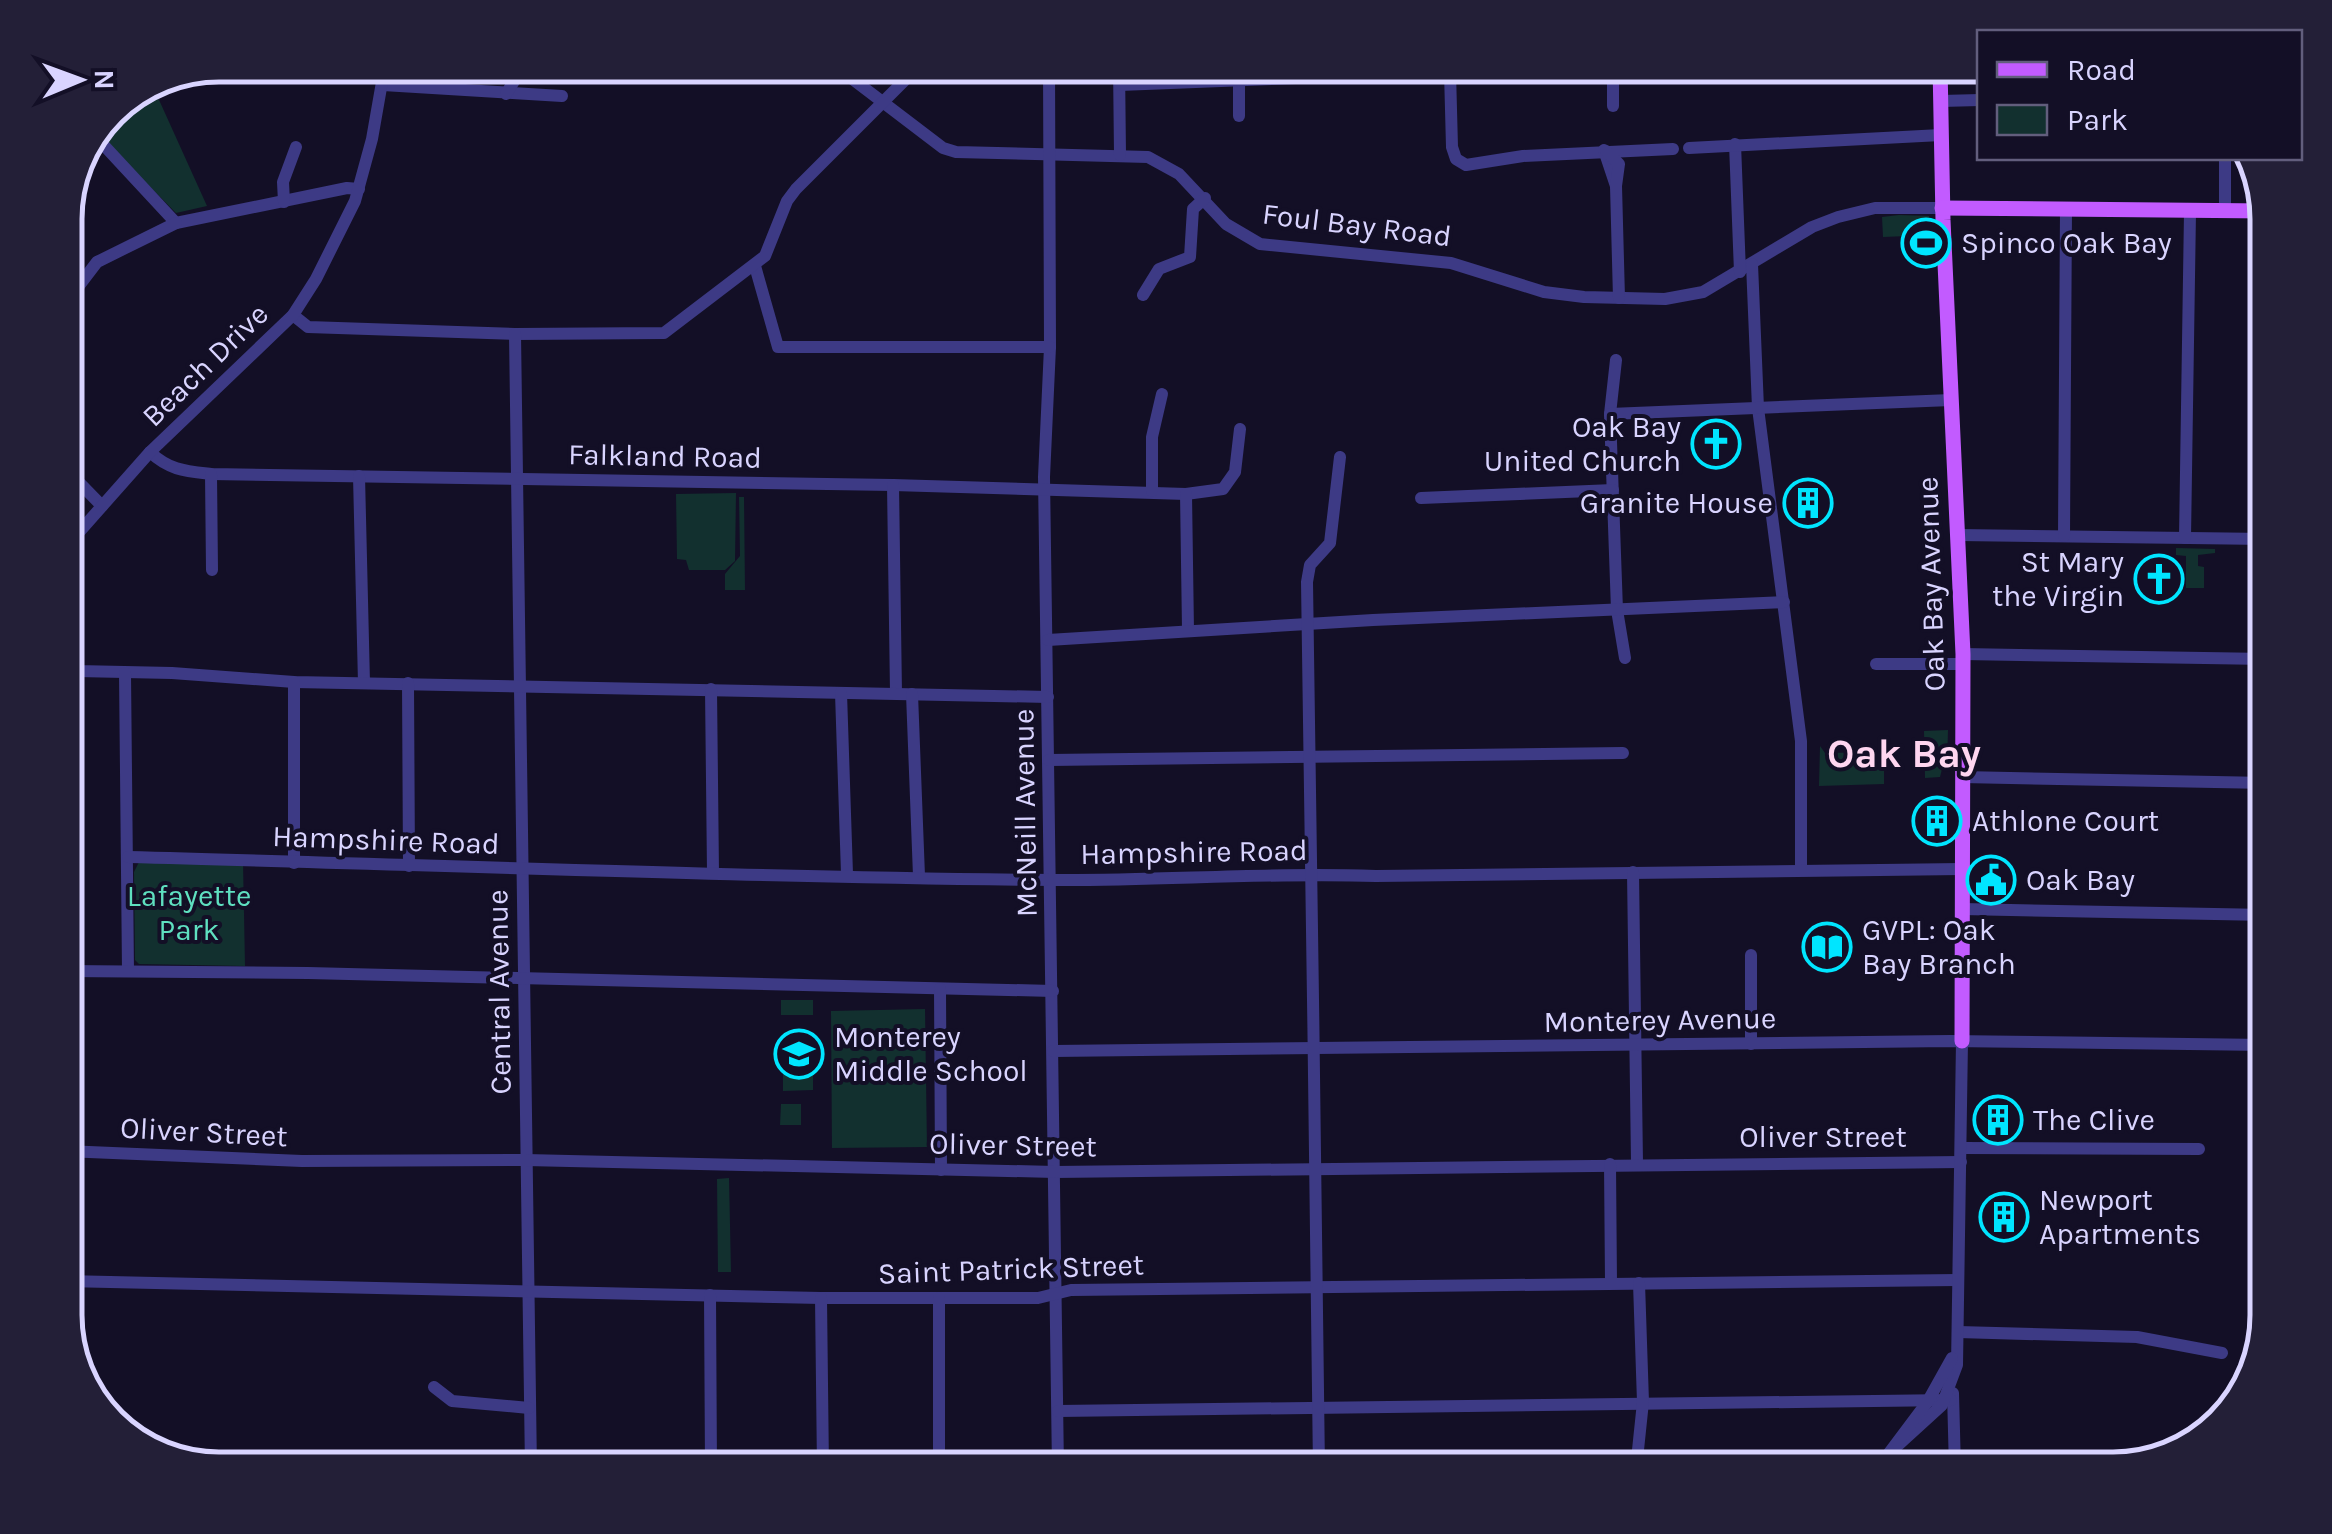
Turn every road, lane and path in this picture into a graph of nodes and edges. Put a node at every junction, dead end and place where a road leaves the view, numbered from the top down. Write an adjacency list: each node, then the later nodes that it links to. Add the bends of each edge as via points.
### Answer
1 (383, 82): 11 (street, Beach Drive)
2 (513, 82): 13 (street)
3 (855, 82): 17 (street, Foul Bay Road)
4 (903, 82): 17 (street)
5 (1049, 82): 27 (street, McNeill Avenue)
6 (1191, 82): 12 (street)
7 (1239, 82): 19 (street)
8 (1450, 82): 26 (street, via 1452,147 1466,165)
9 (1612, 82): 18 (street)
10 (1940, 82): 16 (main road, Oak Bay Avenue)
11 (383, 85): 13 (street); 30 (street, Beach Drive)
12 (1120, 85): 28 (street)
13 (506, 94): 14 (street)
14 (562, 96)
15 (1977, 100): 16 (street)
16 (1941, 101): 20 (main road, Oak Bay Avenue)
17 (882, 103): 27 (street, Foul Bay Road, via 943,148); 39 (street, via 796,188 766,256)
18 (1613, 106)
19 (1239, 116)
20 (1941, 135): 21 (street); 33 (main road, Oak Bay Avenue)
21 (1735, 144): 24 (street); 40 (street)
22 (104, 146): 38 (street)
23 (296, 146): 32 (street, via 283,182)
24 (1689, 148)
25 (1674, 149): 26 (street)
26 (1604, 150): 43 (street, via 1616,186)
27 (1050, 155): 28 (street, Foul Bay Road); 46 (street, McNeill Avenue)
28 (1120, 155): 31 (street, Foul Bay Road, via 1160,162)
29 (2225, 160): 36 (street)
30 (357, 195): 32 (street); 44 (street, Beach Drive)
31 (1205, 198): 42 (street, via 1194,209 1190,257 1156,272); 43 (street, Foul Bay Road, via 1226,224 1260,244 1451,262 1544,292)
32 (284, 202): 38 (street)
33 (1942, 208): 34 (main road, Foul Bay Road); 40 (street, Foul Bay Road, via 1875,208 1838,217); 49 (main road, Oak Bay Avenue)
34 (2066, 210): 37 (main road, Foul Bay Road); 68 (street)
35 (2249, 210): 36 (main road, Foul Bay Road)
36 (2225, 211): 37 (main road, Foul Bay Road)
37 (2190, 212): 69 (street)
38 (176, 223): 41 (street, via 97,262)
39 (755, 266): 45 (street, via 654,336); 46 (street, via 778,346)
40 (1746, 268): 43 (street, Foul Bay Road, via 1703,292); 50 (street)
41 (83, 280)
42 (1143, 295)
43 (1619, 298)
44 (293, 315): 45 (street, via 308,328); 53 (street, Beach Drive)
45 (516, 334): 57 (street, Central Avenue)
46 (1050, 347): 62 (street, McNeill Avenue)
47 (1616, 360): 51 (street)
48 (1162, 394): 61 (street, via 1152,437)
49 (1951, 400): 50 (street); 67 (main road, Oak Bay Avenue)
50 (1758, 408): 51 (street); 72 (street)
51 (1610, 414): 60 (street)
52 (1240, 428): 63 (street, via 1235,472 1222,489)
53 (150, 452): 55 (street, Falkland Road, via 176,471); 65 (street, Beach Drive)
54 (1340, 457): 74 (street, via 1330,543 1310,565)
55 (211, 474): 56 (street, Falkland Road); 71 (street)
56 (359, 476): 57 (street, Falkland Road); 84 (street)
57 (517, 478): 58 (street, Falkland Road); 86 (street, Central Avenue)
58 (893, 485): 62 (street, Falkland Road); 89 (street)
59 (83, 486): 65 (street)
60 (1614, 490): 64 (street); 73 (street)
61 (1152, 491): 62 (street, Falkland Road); 63 (street, Falkland Road)
62 (1044, 492): 76 (street, McNeill Avenue)
63 (1186, 494): 75 (street)
64 (1420, 498)
65 (102, 506): 66 (street, Beach Drive)
66 (83, 528)
67 (1958, 535): 68 (street); 78 (main road, Oak Bay Avenue)
68 (2064, 536): 69 (street)
69 (2185, 538): 70 (street)
70 (2250, 539)
71 (212, 570)
72 (1784, 602): 73 (street); 102 (street, via 1801,742)
73 (1617, 610): 74 (street); 77 (street)
74 (1308, 624): 75 (street); 93 (street)
75 (1188, 630): 76 (street)
76 (1048, 640): 91 (street, McNeill Avenue)
77 (1625, 658)
78 (1962, 659): 79 (street); 80 (street); 95 (main road, Oak Bay Avenue)
79 (2250, 659)
80 (1876, 664)
81 (83, 670): 82 (street)
82 (125, 673): 83 (street); 97 (street)
83 (294, 682): 84 (street); 98 (street)
84 (364, 682): 85 (street)
85 (408, 684): 86 (street); 99 (street)
86 (520, 685): 87 (street); 101 (street, Central Avenue)
87 (711, 689): 88 (street); 104 (street)
88 (841, 692): 89 (street); 105 (street)
89 (896, 693): 90 (street)
90 (912, 694): 91 (street); 107 (street)
91 (1048, 697): 94 (street, McNeill Avenue)
92 (1623, 752): 93 (street)
93 (1310, 757): 94 (street); 106 (street)
94 (1049, 760): 108 (street, McNeill Avenue)
95 (1962, 777): 96 (street); 100 (main road, Oak Bay Avenue)
96 (2250, 784)
97 (128, 857): 98 (street, Hampshire Road); 113 (street)
98 (294, 863): 99 (street, Hampshire Road)
99 (409, 866): 101 (street, Hampshire Road)
100 (1962, 868): 102 (street, Hampshire Road); 109 (main road, Oak Bay Avenue)
101 (522, 869): 104 (street, Hampshire Road); 114 (street, Central Avenue)
102 (1801, 870): 103 (street, Hampshire Road)
103 (1633, 872): 106 (street, Hampshire Road); 120 (street)
104 (713, 873): 105 (street, Hampshire Road)
105 (847, 874): 107 (street, Hampshire Road)
106 (1314, 874): 108 (street, Hampshire Road); 121 (street)
107 (920, 876): 108 (street, Hampshire Road)
108 (1051, 880): 116 (street, McNeill Avenue)
109 (1962, 910): 110 (street); 117 (main road, Oak Bay Avenue)
110 (2250, 914)
111 (1751, 955): 118 (street)
112 (83, 971): 113 (street)
113 (128, 971): 114 (street)
114 (524, 980): 115 (street); 126 (street, Central Avenue)
115 (940, 989): 116 (street); 130 (street)
116 (1053, 992): 122 (street, McNeill Avenue)
117 (1962, 1041): 118 (street, Monterey Avenue); 119 (street, Monterey Avenue); 125 (street, Oak Bay Avenue)
118 (1752, 1044): 120 (street, Monterey Avenue)
119 (2250, 1044)
120 (1634, 1046): 121 (street, Monterey Avenue); 127 (street)
121 (1312, 1049): 122 (street, Monterey Avenue); 129 (street)
122 (1054, 1051): 131 (street, McNeill Avenue)
123 (2199, 1149): 125 (street, Oliver Street)
124 (83, 1152): 126 (street, Oliver Street, via 302,1161)
125 (1961, 1155): 127 (street, Oliver Street); 132 (street, Oak Bay Avenue)
126 (526, 1160): 130 (street, Oliver Street); 137 (street, Central Avenue)
127 (1637, 1163): 128 (street, Oliver Street)
128 (1610, 1164): 129 (street, Oliver Street); 135 (street)
129 (1316, 1169): 131 (street, Oliver Street); 136 (street)
130 (941, 1170): 131 (street, Oliver Street)
131 (1054, 1172): 138 (street, McNeill Avenue)
132 (1958, 1280): 134 (street, Saint Patrick Street); 142 (street, Oak Bay Avenue)
133 (83, 1281): 137 (street, Saint Patrick Street)
134 (1639, 1283): 135 (street, Saint Patrick Street); 147 (street)
135 (1611, 1284): 136 (street, Saint Patrick Street)
136 (1319, 1287): 138 (street, Saint Patrick Street); 149 (street)
137 (528, 1291): 139 (street, Saint Patrick Street); 148 (street, Central Avenue)
138 (1058, 1293): 141 (street, Saint Patrick Street); 150 (street, McNeill Avenue)
139 (710, 1295): 140 (street, Saint Patrick Street); 153 (street)
140 (821, 1298): 141 (street, Saint Patrick Street); 154 (street)
141 (940, 1298): 155 (street)
142 (1958, 1337): 143 (street, via 2137,1337); 145 (street, Oak Bay Avenue); 146 (street)
143 (2222, 1353)
144 (434, 1387): 148 (street, via 452,1401)
145 (1948, 1400): 146 (street); 151 (street); 160 (street, Oak Bay Avenue)
146 (1928, 1401): 147 (street); 151 (street)
147 (1643, 1402): 149 (street); 158 (street)
148 (530, 1408): 152 (street, Central Avenue)
149 (1318, 1408): 150 (street); 157 (street)
150 (1058, 1410): 156 (street, McNeill Avenue)
151 (1896, 1446): 159 (street)
152 (531, 1452)
153 (711, 1452)
154 (824, 1452)
155 (939, 1452)
156 (1058, 1452)
157 (1319, 1452)
158 (1638, 1452)
159 (1891, 1452)
160 (1953, 1452)

